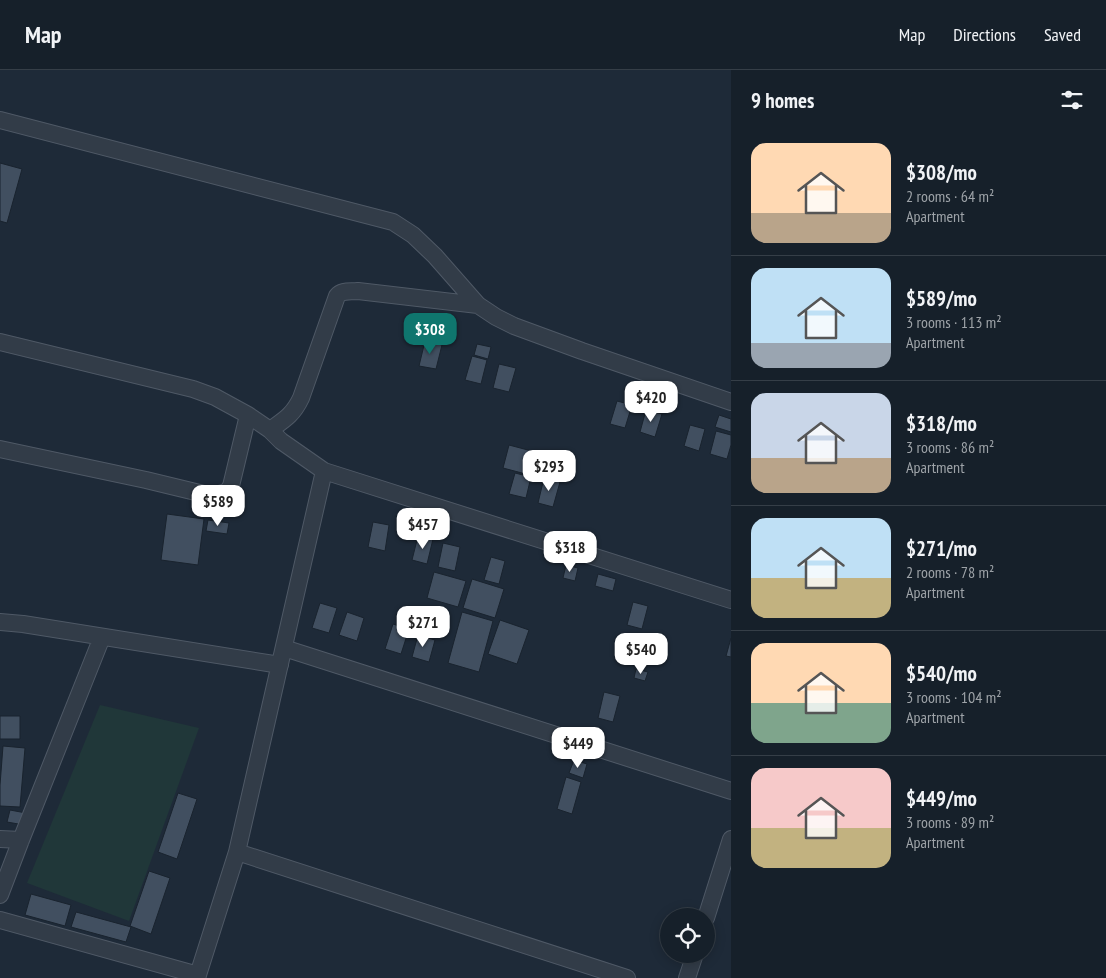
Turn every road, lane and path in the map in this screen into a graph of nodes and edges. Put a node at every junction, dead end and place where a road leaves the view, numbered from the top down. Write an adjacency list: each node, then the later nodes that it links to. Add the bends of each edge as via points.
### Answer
1 (0, 120): 2 (street, via 393,222 414,235 436,256)
2 (478, 305): 4 (street, via 514,326); 6 (street, via 342,292 337,296 296,409)
3 (0, 342): 5 (street, via 193,389)
4 (731, 402)
5 (248, 415): 6 (street); 7 (street, via 231,486 227,492 219,494)
6 (270, 430): 8 (street)
7 (0, 449)
8 (324, 471): 9 (street); 12 (street)
9 (731, 600)
10 (0, 622): 11 (street)
11 (102, 637): 13 (street); 17 (street)
12 (284, 648): 13 (street); 14 (street)
13 (280, 665): 18 (street)
14 (731, 791)
15 (0, 838): 17 (street)
16 (731, 839): 20 (street)
17 (21, 840): 19 (street)
18 (237, 852): 23 (street); 24 (street)
19 (0, 895)
20 (709, 908)
21 (0, 920): 23 (street)
22 (692, 963): 25 (street)
23 (197, 976)
24 (627, 978)
25 (687, 978)

